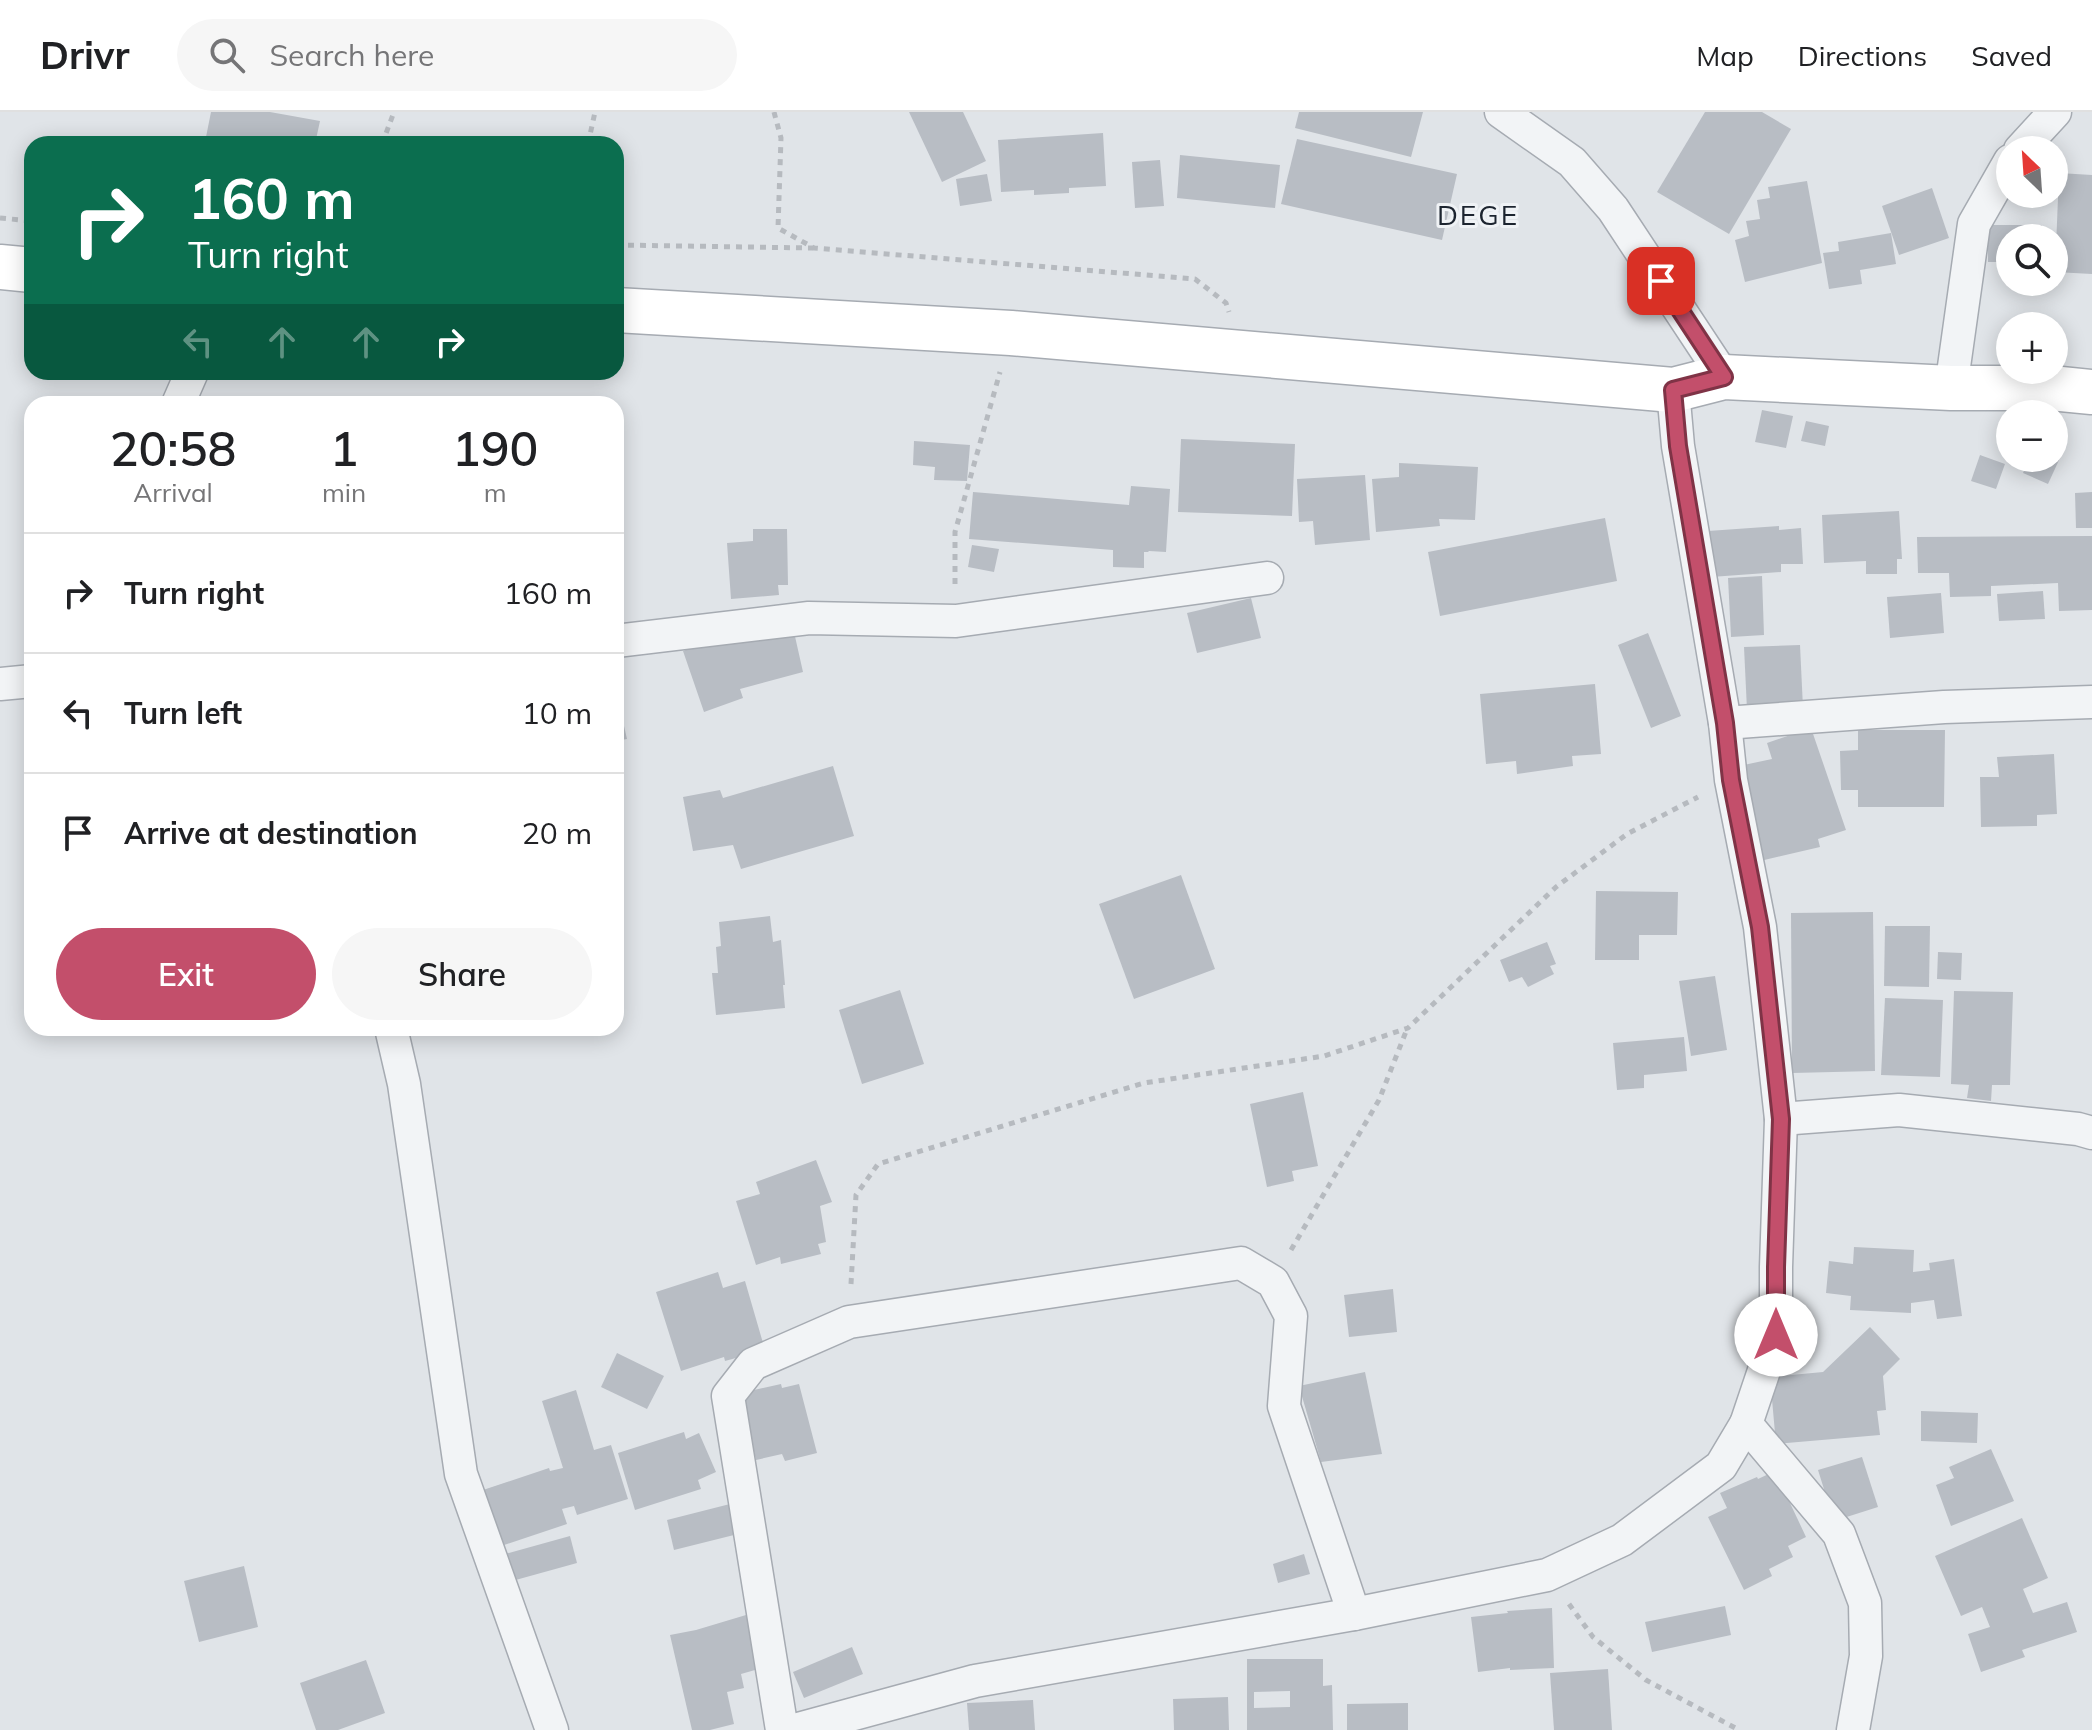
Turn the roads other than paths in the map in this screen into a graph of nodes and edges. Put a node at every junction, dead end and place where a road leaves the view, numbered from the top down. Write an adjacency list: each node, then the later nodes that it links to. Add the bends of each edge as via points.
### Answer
1 (1501, 112): 8 (street, via 1572,162 1613,209)
2 (2055, 112): 3 (street)
3 (2033, 136)
4 (1996, 186): 9 (street, via 1974,224)
5 (0, 267): 6 (main road)
6 (24, 269)
7 (624, 310): 10 (main road, via 1011,333)
8 (1724, 377): 9 (main road); 10 (main road)
9 (1951, 388): 11 (main road)
10 (1673, 390): 17 (street)
11 (2092, 392)
12 (1267, 578): 13 (street, via 956,621 809,618)
13 (624, 640)
14 (24, 682): 15 (street)
15 (0, 684)
16 (2092, 702): 17 (street)
17 (1725, 723): 19 (street, via 1760,927)
18 (393, 1036): 24 (street, via 461,1474)
19 (1781, 1119): 20 (street, via 1899,1110); 21 (street, via 1776,1335)
20 (2092, 1133)
21 (1746, 1424): 22 (street, via 1721,1466 1622,1540 1547,1575); 26 (street, via 1839,1534 1865,1603 1866,1656)
22 (1354, 1614): 23 (street, via 975,1681); 25 (street, via 1284,1406 1291,1316 1273,1282 1241,1263 849,1322 753,1364 728,1396)
23 (811, 1727)
24 (552, 1730)
25 (782, 1730)
26 (1853, 1730)

